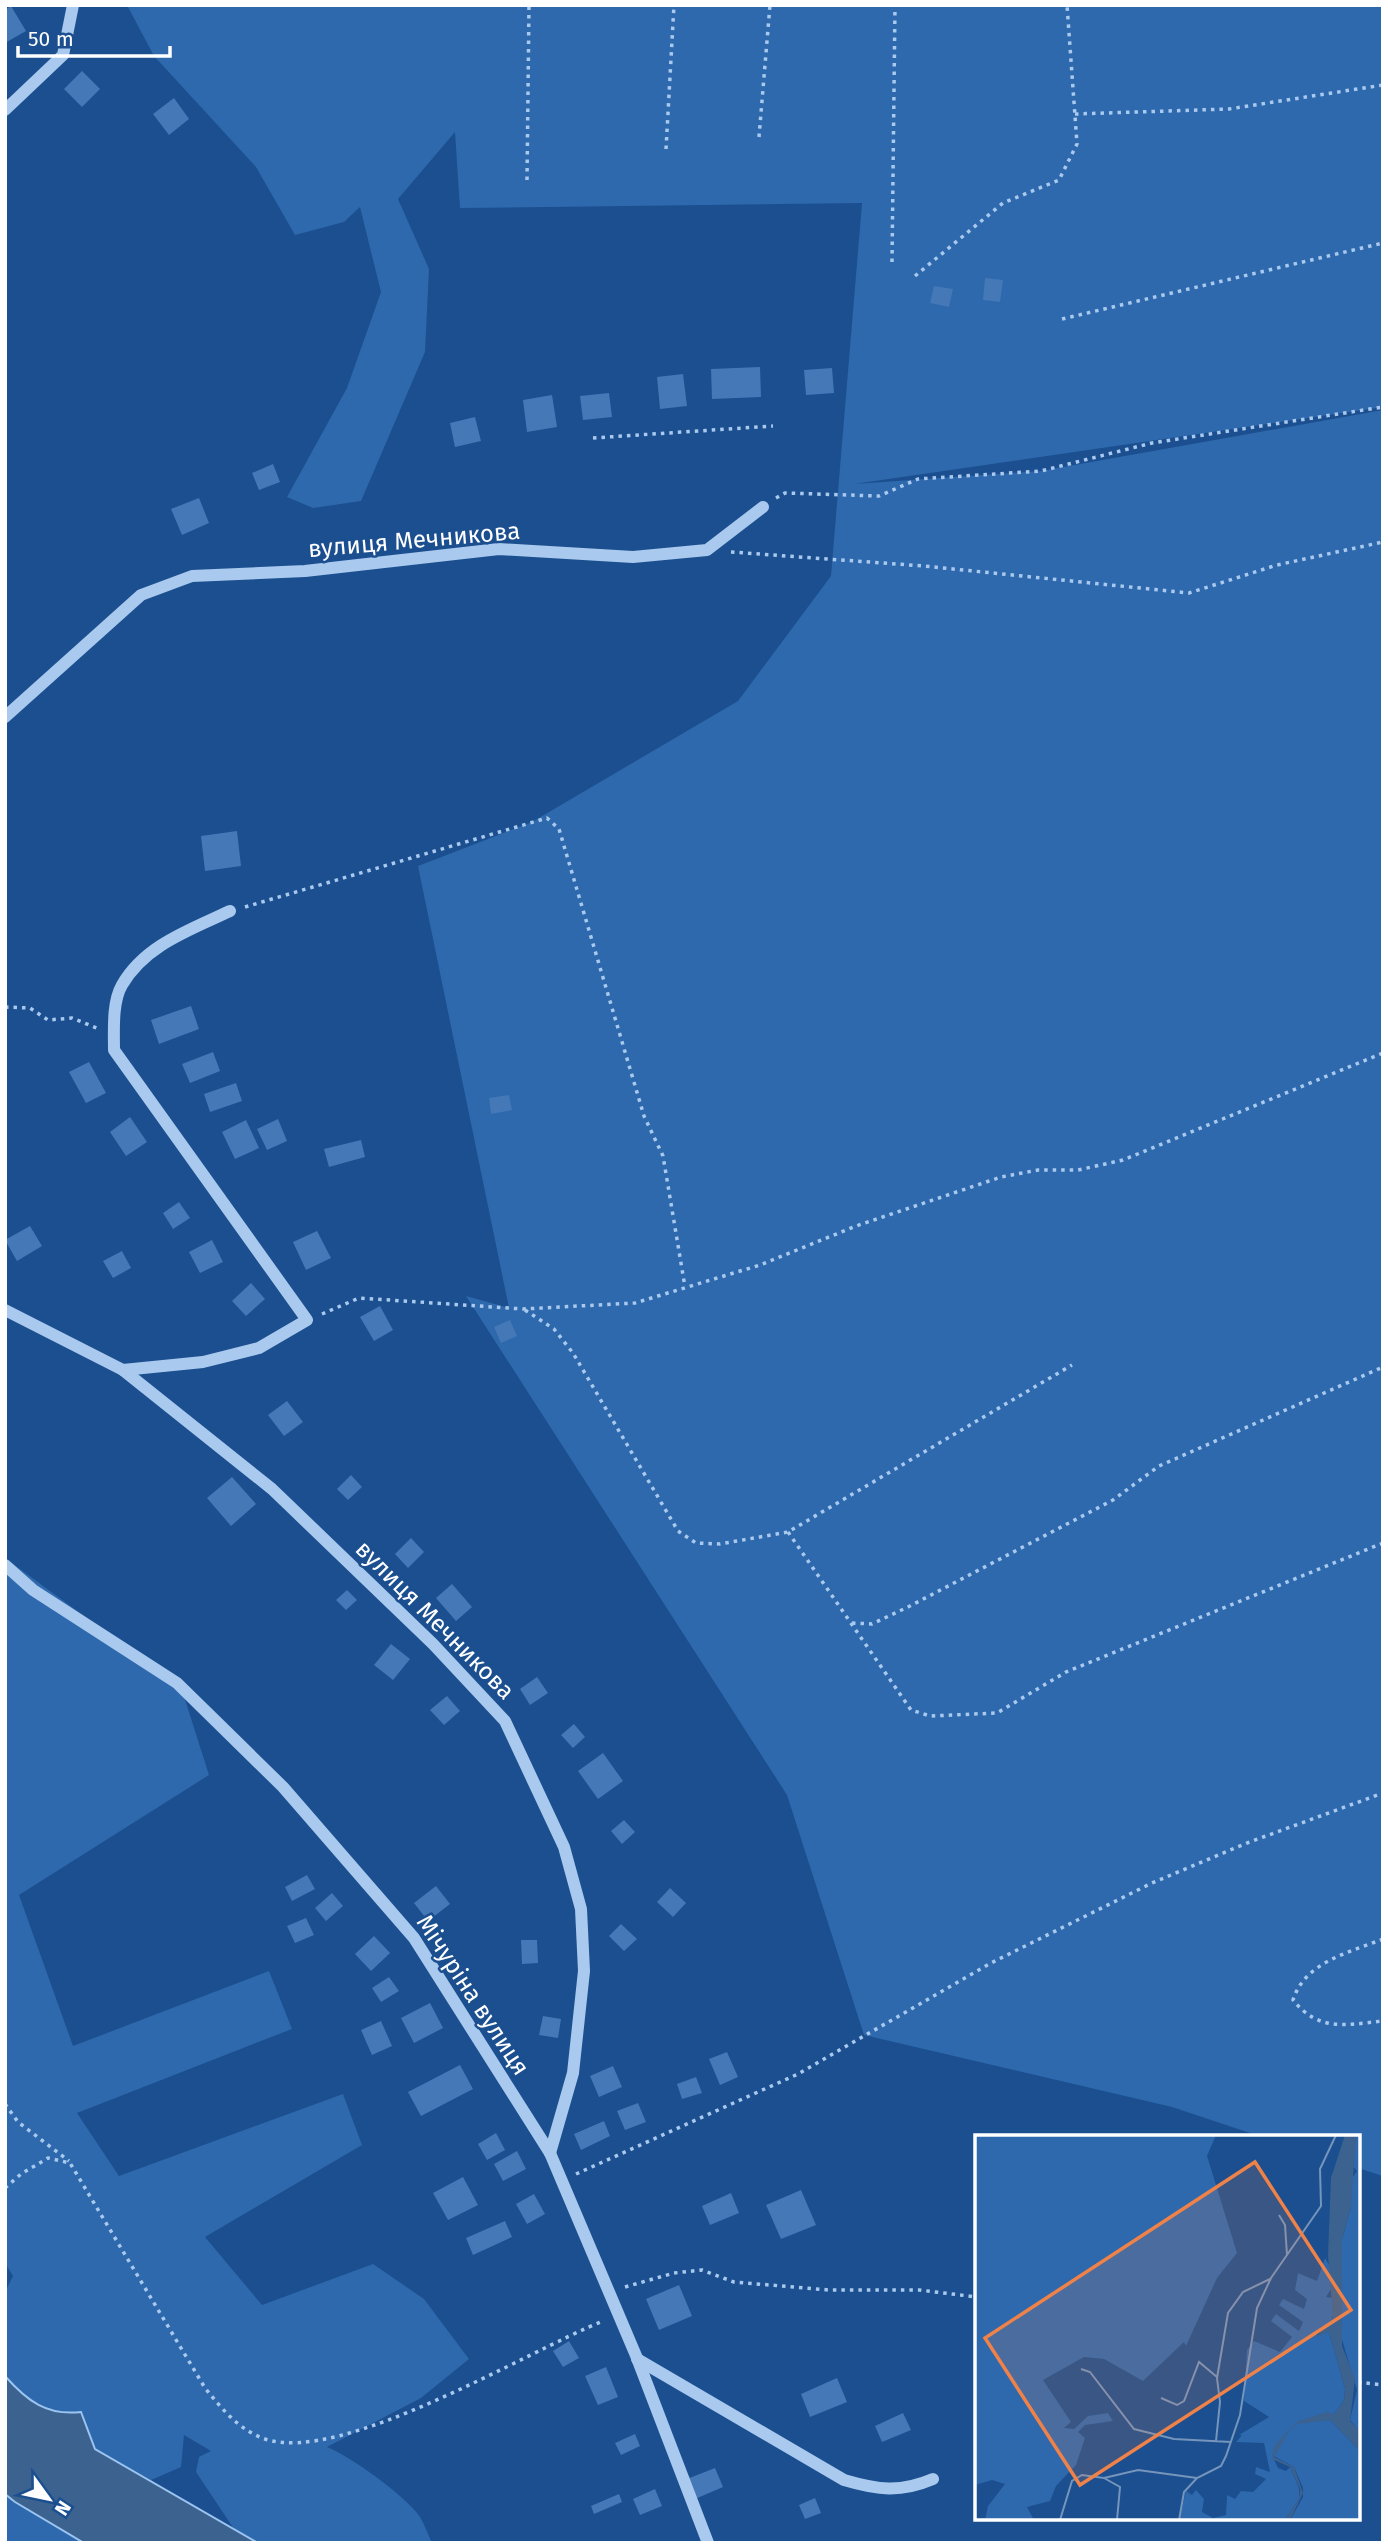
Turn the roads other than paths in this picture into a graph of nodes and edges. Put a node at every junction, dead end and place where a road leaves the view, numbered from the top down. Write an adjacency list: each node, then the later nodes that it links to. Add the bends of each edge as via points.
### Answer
1 (73, 5): 2 (street, via 63,55)
2 (5, 110)
3 (763, 507): 4 (street, вулиця Мечникова, via 708,550 633,557 499,549 305,571 192,576 141,595)
4 (5, 717)
5 (230, 911): 7 (street, via 153,948 121,986 114,1050 307,1320 259,1348 203,1362)
6 (5, 1310): 7 (street, вулиця Мечникова)
7 (123, 1370): 9 (street, вулиця Мечникова, via 272,1489 433,1644 505,1721 564,1847 581,1909 584,1971 573,2073)
8 (5, 1565): 9 (street, Мічуріна вулиця, via 33,1590 177,1683 283,1787 414,1938)
9 (550, 2153): 10 (street, Мічуріна вулиця)
10 (637, 2358): 11 (street, via 844,2480 880,2491 910,2489); 12 (street, Мічуріна вулиця)
11 (933, 2479)
12 (708, 2543)

